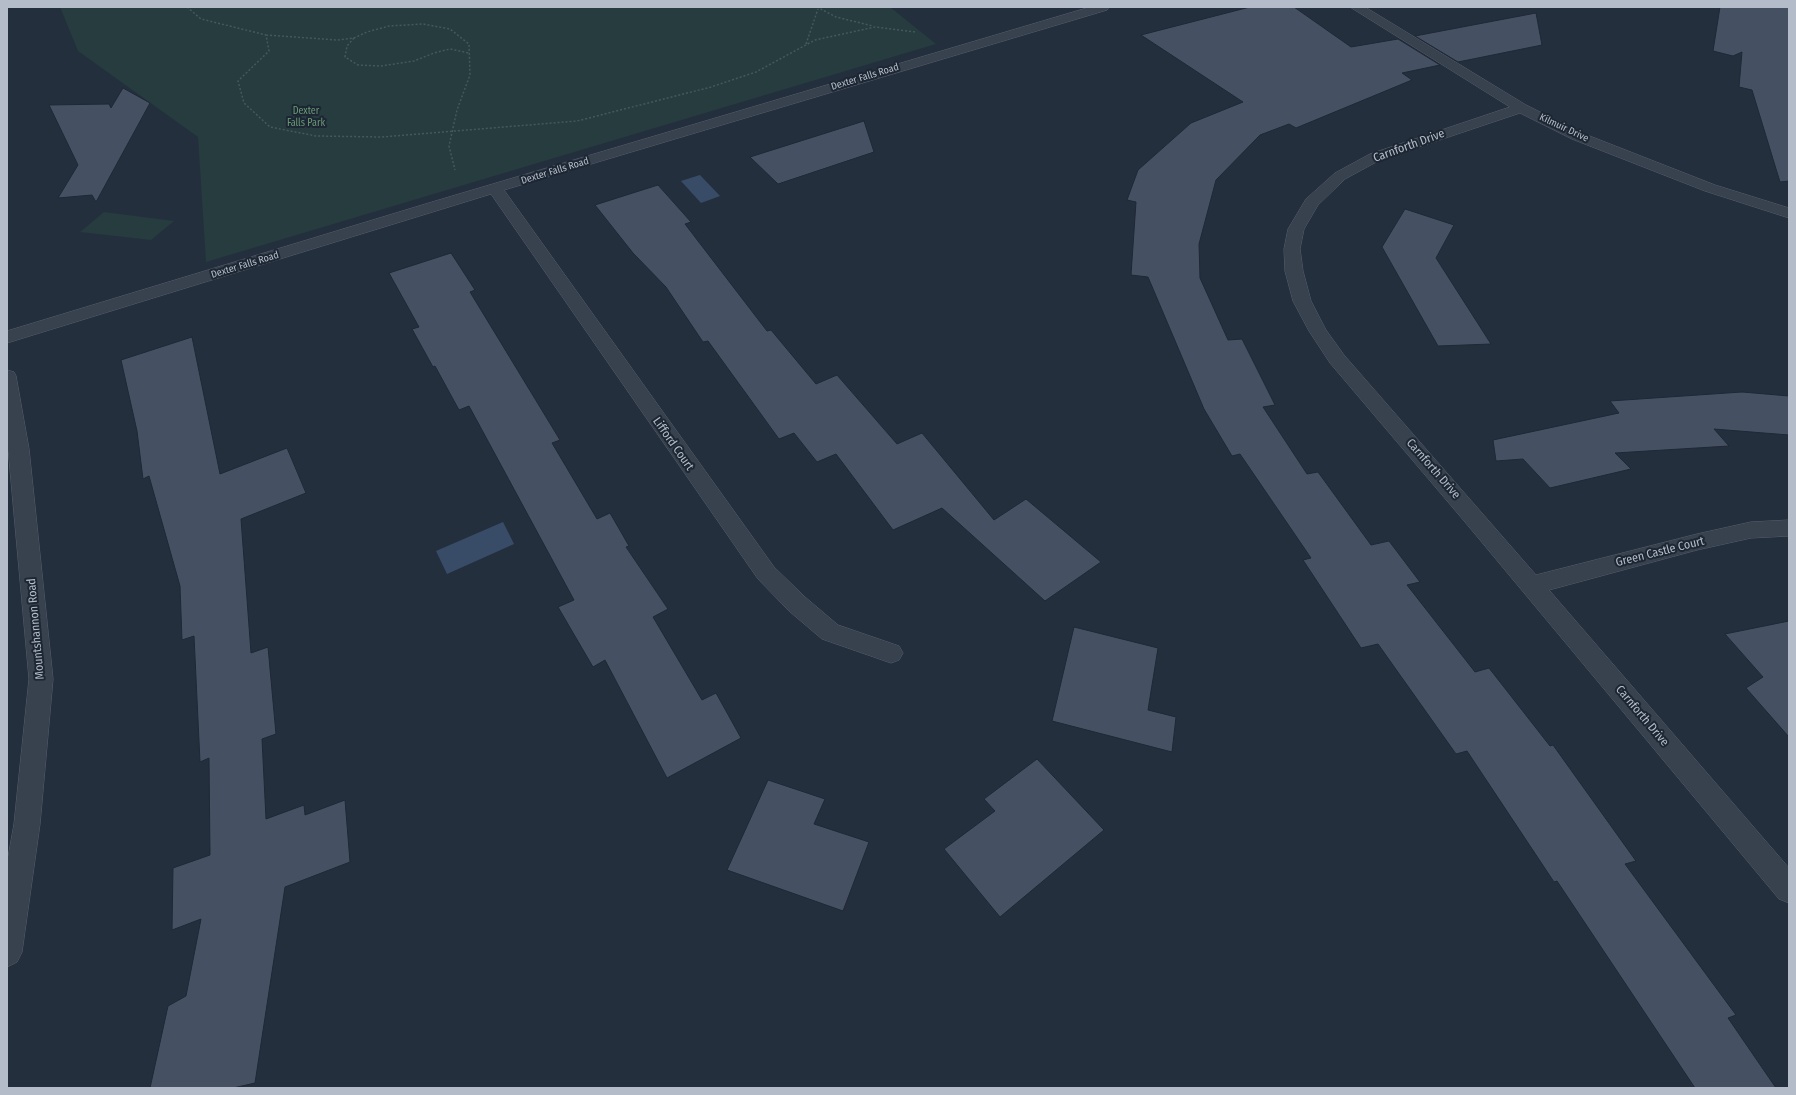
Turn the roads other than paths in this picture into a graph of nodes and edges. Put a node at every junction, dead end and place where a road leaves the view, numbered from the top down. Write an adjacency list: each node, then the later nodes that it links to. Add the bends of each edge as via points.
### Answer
1 (1103, 7): 4 (street, Dexter Falls Road)
2 (1356, 7): 3 (street, Kilmuir Drive)
3 (1521, 108): 5 (street, Kilmuir Drive, via 1578,136 1643,163); 9 (street, Carnforth Drive, via 1375,157 1340,176 1312,202 1296,229 1292,249 1294,272 1302,301 1337,359)
4 (495, 189): 6 (street, Dexter Falls Road); 10 (street, Lifford Court, via 766,573 796,604 830,632)
5 (1789, 213)
6 (7, 338)
7 (7, 376): 12 (street, Mountshannon Road, via 19,449 41,679 27,824)
8 (1789, 528): 9 (street, Green Castle Court, via 1750,530)
9 (1532, 585): 11 (street, Carnforth Drive)
10 (891, 653)
11 (1789, 889)
12 (7, 952)

